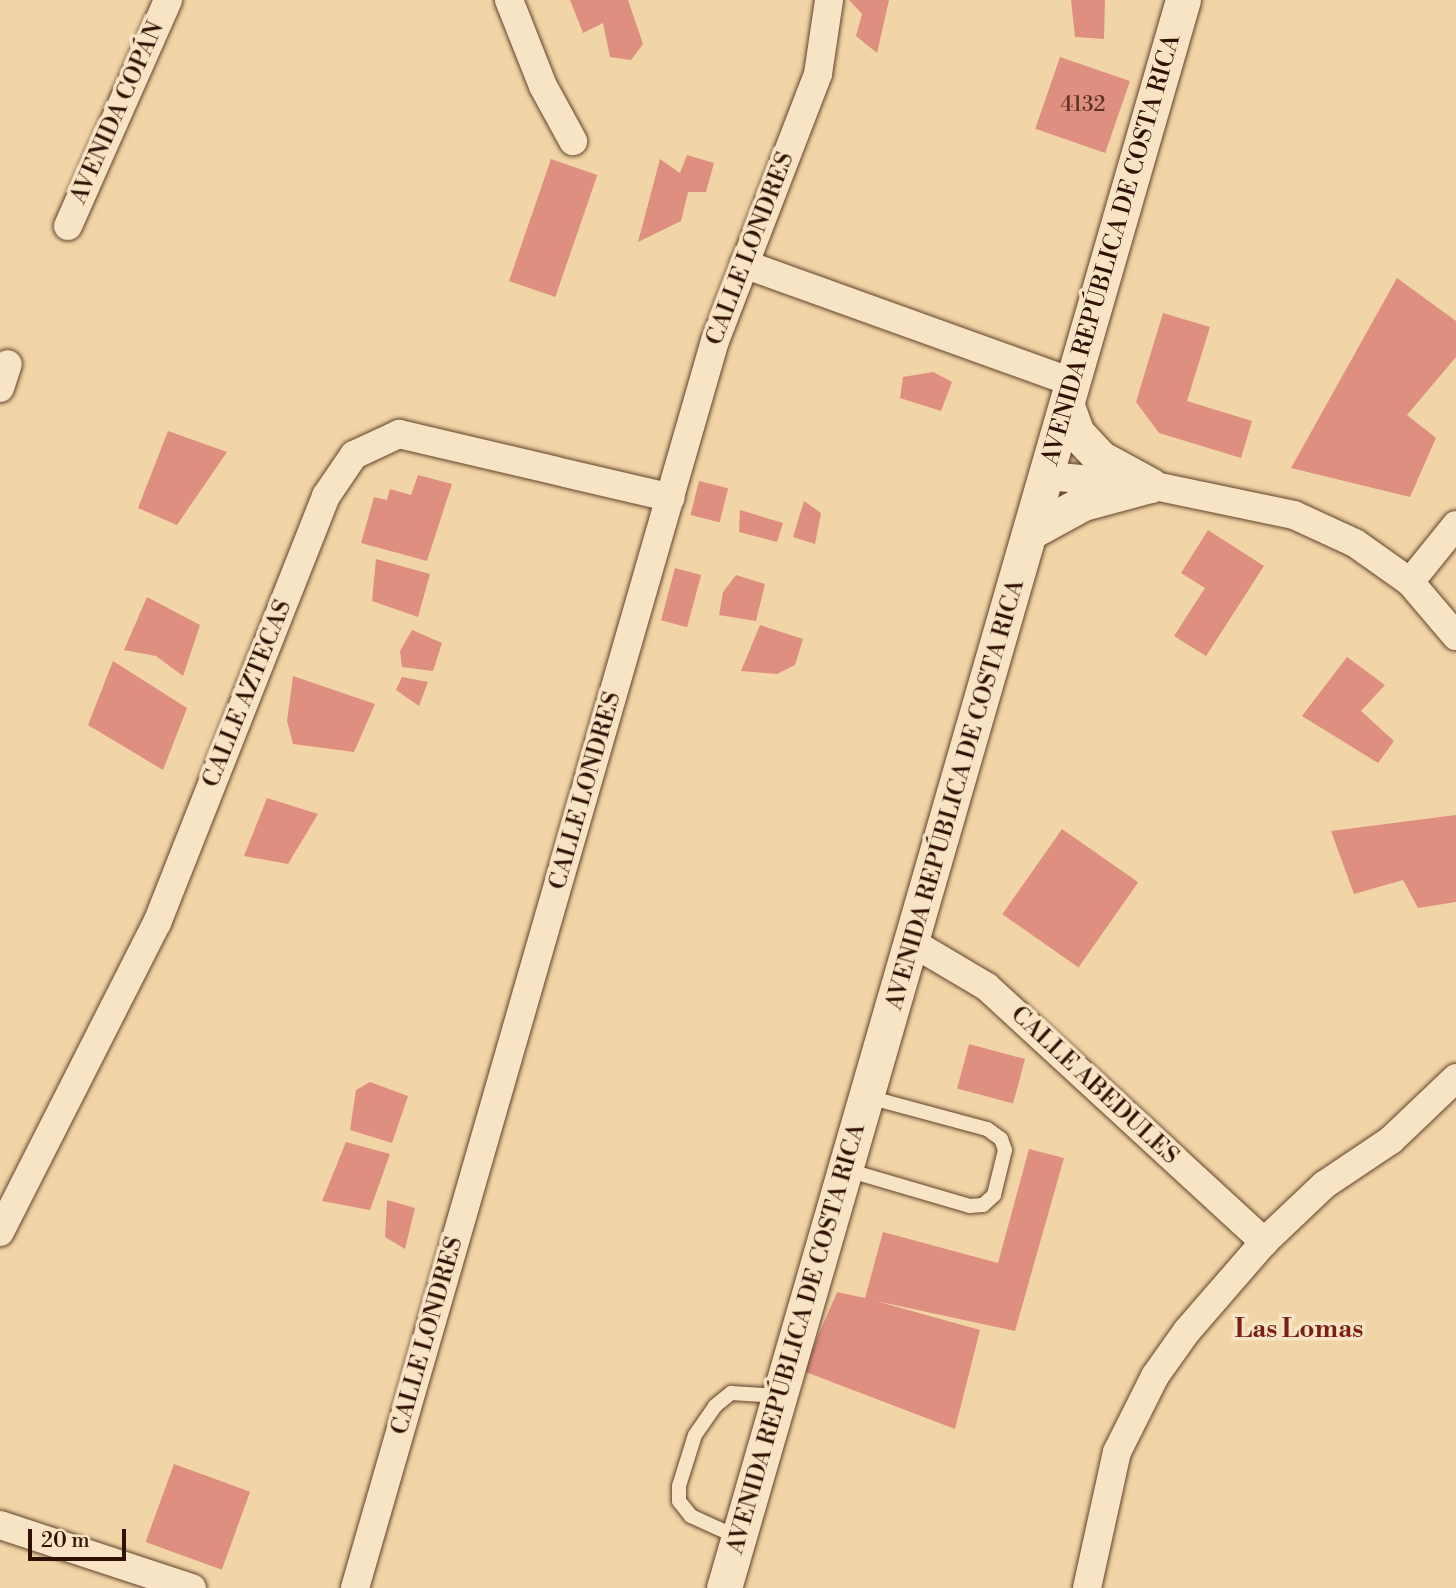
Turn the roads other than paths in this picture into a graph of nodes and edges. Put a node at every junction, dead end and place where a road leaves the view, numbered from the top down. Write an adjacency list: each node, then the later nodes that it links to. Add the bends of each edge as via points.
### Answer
1 (168, 0): 6 (street, AVENIDA COPÁN)
2 (509, 0): 5 (street, via 543,86)
3 (830, 0): 7 (street, CALLE LONDRES, via 818,74)
4 (1183, 0): 8 (street, AVENIDA REPÚBLICA DE COSTA RICA)
5 (573, 141)
6 (68, 226)
7 (744, 264): 8 (street); 11 (street, CALLE LONDRES, via 715,341)
8 (1071, 395): 9 (street, AVENIDA REPÚBLICA DE COSTA RICA); 10 (street, via 1077,433 1100,458)
9 (1047, 476): 10 (street); 13 (street, AVENIDA REPÚBLICA DE COSTA RICA)
10 (1150, 485): 13 (street, via 1083,503); 14 (street, via 1294,515 1355,543)
11 (671, 498): 20 (street, CALLE AZTECAS, via 400,434 354,454 326,496 158,923); 27 (street, CALLE LONDRES)
12 (1456, 525): 14 (street)
13 (1032, 531): 16 (street, AVENIDA REPÚBLICA DE COSTA RICA)
14 (1410, 582): 15 (street)
15 (1456, 636)
16 (913, 943): 18 (street, AVENIDA REPÚBLICA DE COSTA RICA); 22 (street, CALLE ABEDULES, via 987,987)
17 (1456, 1078): 22 (street, via 1391,1140 1324,1185)
18 (868, 1097): 19 (street, AVENIDA REPÚBLICA DE COSTA RICA); 19 (lane, via 987,1129 1001,1139 1005,1150 994,1195 983,1205 970,1206)
19 (847, 1170): 23 (street, AVENIDA REPÚBLICA DE COSTA RICA)
20 (10, 1185): 21 (street, CALLE AZTECAS)
21 (0, 1232)
22 (1264, 1242): 29 (street, via 1187,1331 1136,1410 1117,1452)
23 (780, 1396): 25 (street, AVENIDA REPÚBLICA DE COSTA RICA); 25 (lane, via 731,1393 715,1406 695,1435 679,1486 679,1501 691,1516)
24 (0, 1525): 26 (street)
25 (738, 1538): 28 (street, AVENIDA REPÚBLICA DE COSTA RICA)
26 (192, 1588)
27 (355, 1588)
28 (724, 1588)
29 (1087, 1588)

